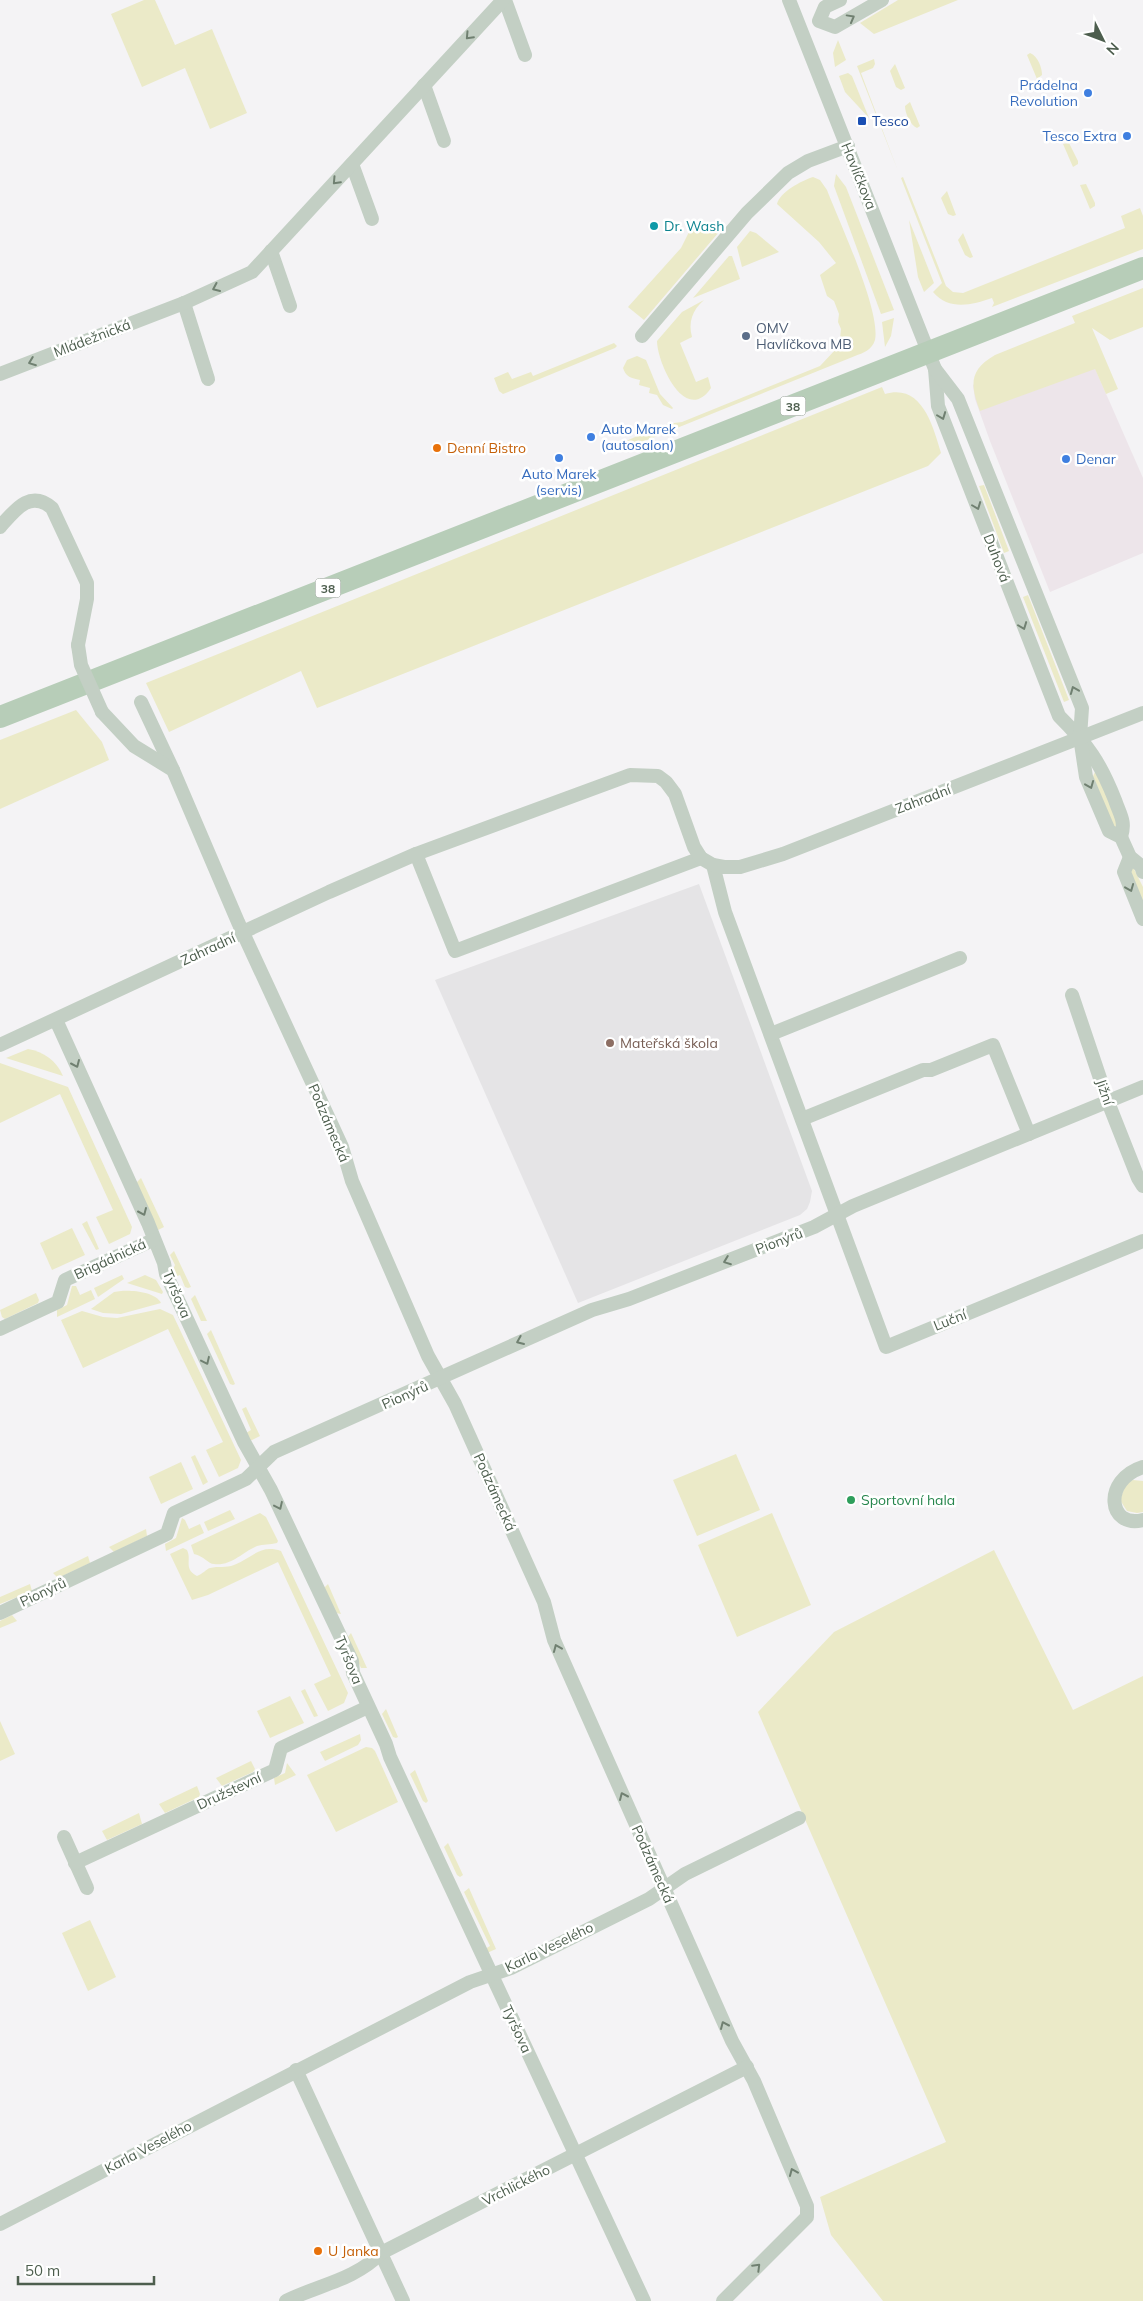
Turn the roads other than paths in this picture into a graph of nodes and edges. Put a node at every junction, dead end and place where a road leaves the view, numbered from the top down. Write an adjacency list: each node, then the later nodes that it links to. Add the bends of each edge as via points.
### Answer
1 (504, 0): 5 (street, Mládežnická); 6 (street, Mládežnická, one-way to 6)
2 (789, 0): 8 (street, Havlíčkova)
3 (840, 0): 4 (street, one-way to 4, via 825,6 819,21 835,27)
4 (882, 0)
5 (525, 55)
6 (424, 85): 7 (street); 9 (street, Mládežnická)
7 (444, 141)
8 (848, 146): 15 (street, via 808,161 788,173 747,213); 16 (street, Havlíčkova)
9 (352, 164): 10 (street); 11 (street, Mládežnická, one-way to 11)
10 (372, 219)
11 (271, 251): 13 (street, Mládežnická, one-way to 13, via 252,272); 14 (street)
12 (1143, 268): 16 (main road, 38)
13 (184, 303): 17 (street, Mládežnická, one-way to 17); 18 (street)
14 (290, 306)
15 (642, 336)
16 (932, 361): 22 (main road, 38); 23 (street, Duhová, one-way to 23, via 938,406 1056,710); 23 (street, Duhová, one-way to 16, via 1082,708 958,399)
17 (0, 374)
18 (208, 379)
19 (0, 527): 24 (street, bridge, via 14,511 34,500 41,500 52,508 87,583 78,645 81,665 102,712 134,746)
20 (141, 702): 24 (street, Podzámecká)
21 (1143, 714): 23 (street, Zahradní)
22 (0, 717)
23 (1080, 737): 26 (street, Duhová, via 1086,778 1109,832 1121,837); 27 (street, Zahradní, via 757,863 740,867)
24 (172, 770): 30 (street, Podzámecká)
25 (416, 854): 27 (street, Zahradní, via 630,775 646,775 658,776 674,794 694,847); 27 (street, Zahradní, via 455,951); 30 (street, Zahradní)
26 (1130, 857): 28 (street, Duhová); 29 (street, one-way to 29, via 1124,872)
27 (707, 861): 34 (street)
28 (1143, 872)
29 (1143, 919)
30 (244, 932): 33 (street, Zahradní); 45 (street, Podzámecká, via 342,1147 352,1181 428,1356)
31 (960, 958): 34 (street)
32 (1072, 995): 37 (street, Jižní)
33 (56, 1020): 35 (street, Zahradní); 42 (street, Tyršova, one-way to 42)
34 (771, 1034): 38 (street)
35 (0, 1045)
36 (1143, 1087): 37 (street, Pionýrů)
37 (1108, 1102): 39 (street, Pionýrů); 40 (street, Jižní)
38 (802, 1119): 39 (street, via 993,1045); 41 (street)
39 (1029, 1134): 41 (street, Pionýrů)
40 (1143, 1186)
41 (836, 1215): 43 (street, Luční, via 886,1346); 45 (street, Pionýrů, one-way to 45, via 814,1227 638,1296 592,1310)
42 (153, 1240): 44 (street, Brigádnická, via 65,1280 58,1302); 46 (street, Tyršova, one-way to 46)
43 (1143, 1240)
44 (0, 1329)
45 (441, 1378): 46 (street, Pionýrů, via 274,1452); 55 (street, Podzámecká, one-way to 45, via 554,1640 544,1602)
46 (258, 1467): 49 (street, Pionýrů, via 246,1479 174,1513 167,1534); 50 (street, Tyršova, one-way to 50, via 352,1661)
47 (1143, 1467): 48 (street, via 1120,1482 1114,1501 1125,1517)
48 (1143, 1520)
49 (0, 1613)
50 (368, 1706): 53 (street, Družstevní, via 281,1748 275,1770); 56 (street, Tyršova)
51 (799, 1818): 55 (street, Karla Veselého, via 684,1874)
52 (64, 1837): 53 (street)
53 (76, 1863): 54 (street)
54 (87, 1888)
55 (664, 1889): 56 (street, Karla Veselého, via 511,1968); 57 (street, Podzámecká, one-way to 55, via 732,2041)
56 (491, 1974): 58 (street, Karla Veselého); 59 (street, Tyršova)
57 (747, 2067): 59 (street, Vrchlického); 65 (street, Podzámecká, one-way to 57, via 807,2217 808,2206)
58 (296, 2070): 60 (street, Karla Veselého); 61 (street)
59 (575, 2155): 61 (street, Vrchlického); 64 (street, Tyršova)
60 (0, 2224)
61 (381, 2253): 62 (street, Vrchlického, via 361,2269); 63 (street)
62 (286, 2301)
63 (402, 2301)
64 (644, 2301)
65 (723, 2301)

